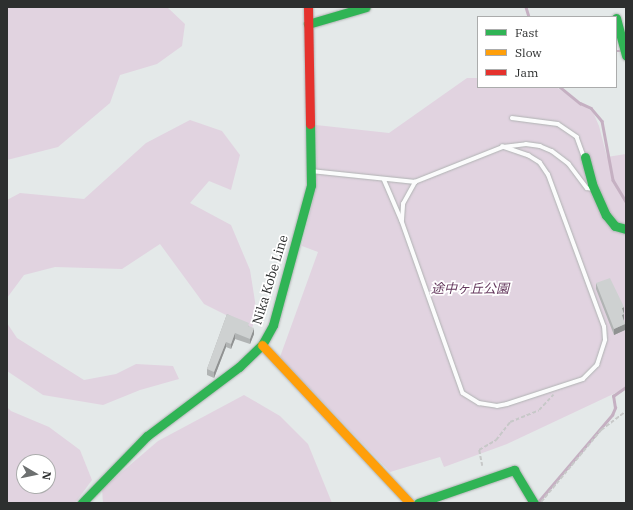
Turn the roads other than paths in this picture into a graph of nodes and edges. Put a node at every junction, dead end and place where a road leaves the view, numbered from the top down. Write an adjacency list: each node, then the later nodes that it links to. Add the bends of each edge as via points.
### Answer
1 (308, 7): 4 (main road, Nika Kobe Line)
2 (366, 7): 4 (main road)
3 (617, 22): 5 (main road)
4 (308, 24): 9 (main road, Nika Kobe Line)
5 (626, 56)
6 (512, 118): 8 (lane, via 541,120 572,131 577,137)
7 (503, 147): 11 (lane); 12 (lane, via 540,146 569,164 587,188); 13 (lane, via 540,163 548,175 604,327 605,340 597,365 583,379 497,406 478,402 463,393)
8 (584, 157): 12 (main road)
9 (312, 171): 10 (lane); 15 (main road, Nika Kobe Line, via 307,203 283,295 273,325)
10 (384, 179): 11 (lane); 13 (lane)
11 (415, 182): 13 (lane, via 403,204)
12 (594, 189): 14 (main road, via 606,215 615,226)
13 (402, 221)
14 (626, 229)
15 (262, 345): 16 (main road, Nika Kobe Line, via 239,367 147,436); 17 (main road)
16 (82, 503)
17 (410, 503)
18 (418, 503): 19 (main road, via 514,470)
19 (534, 503)

